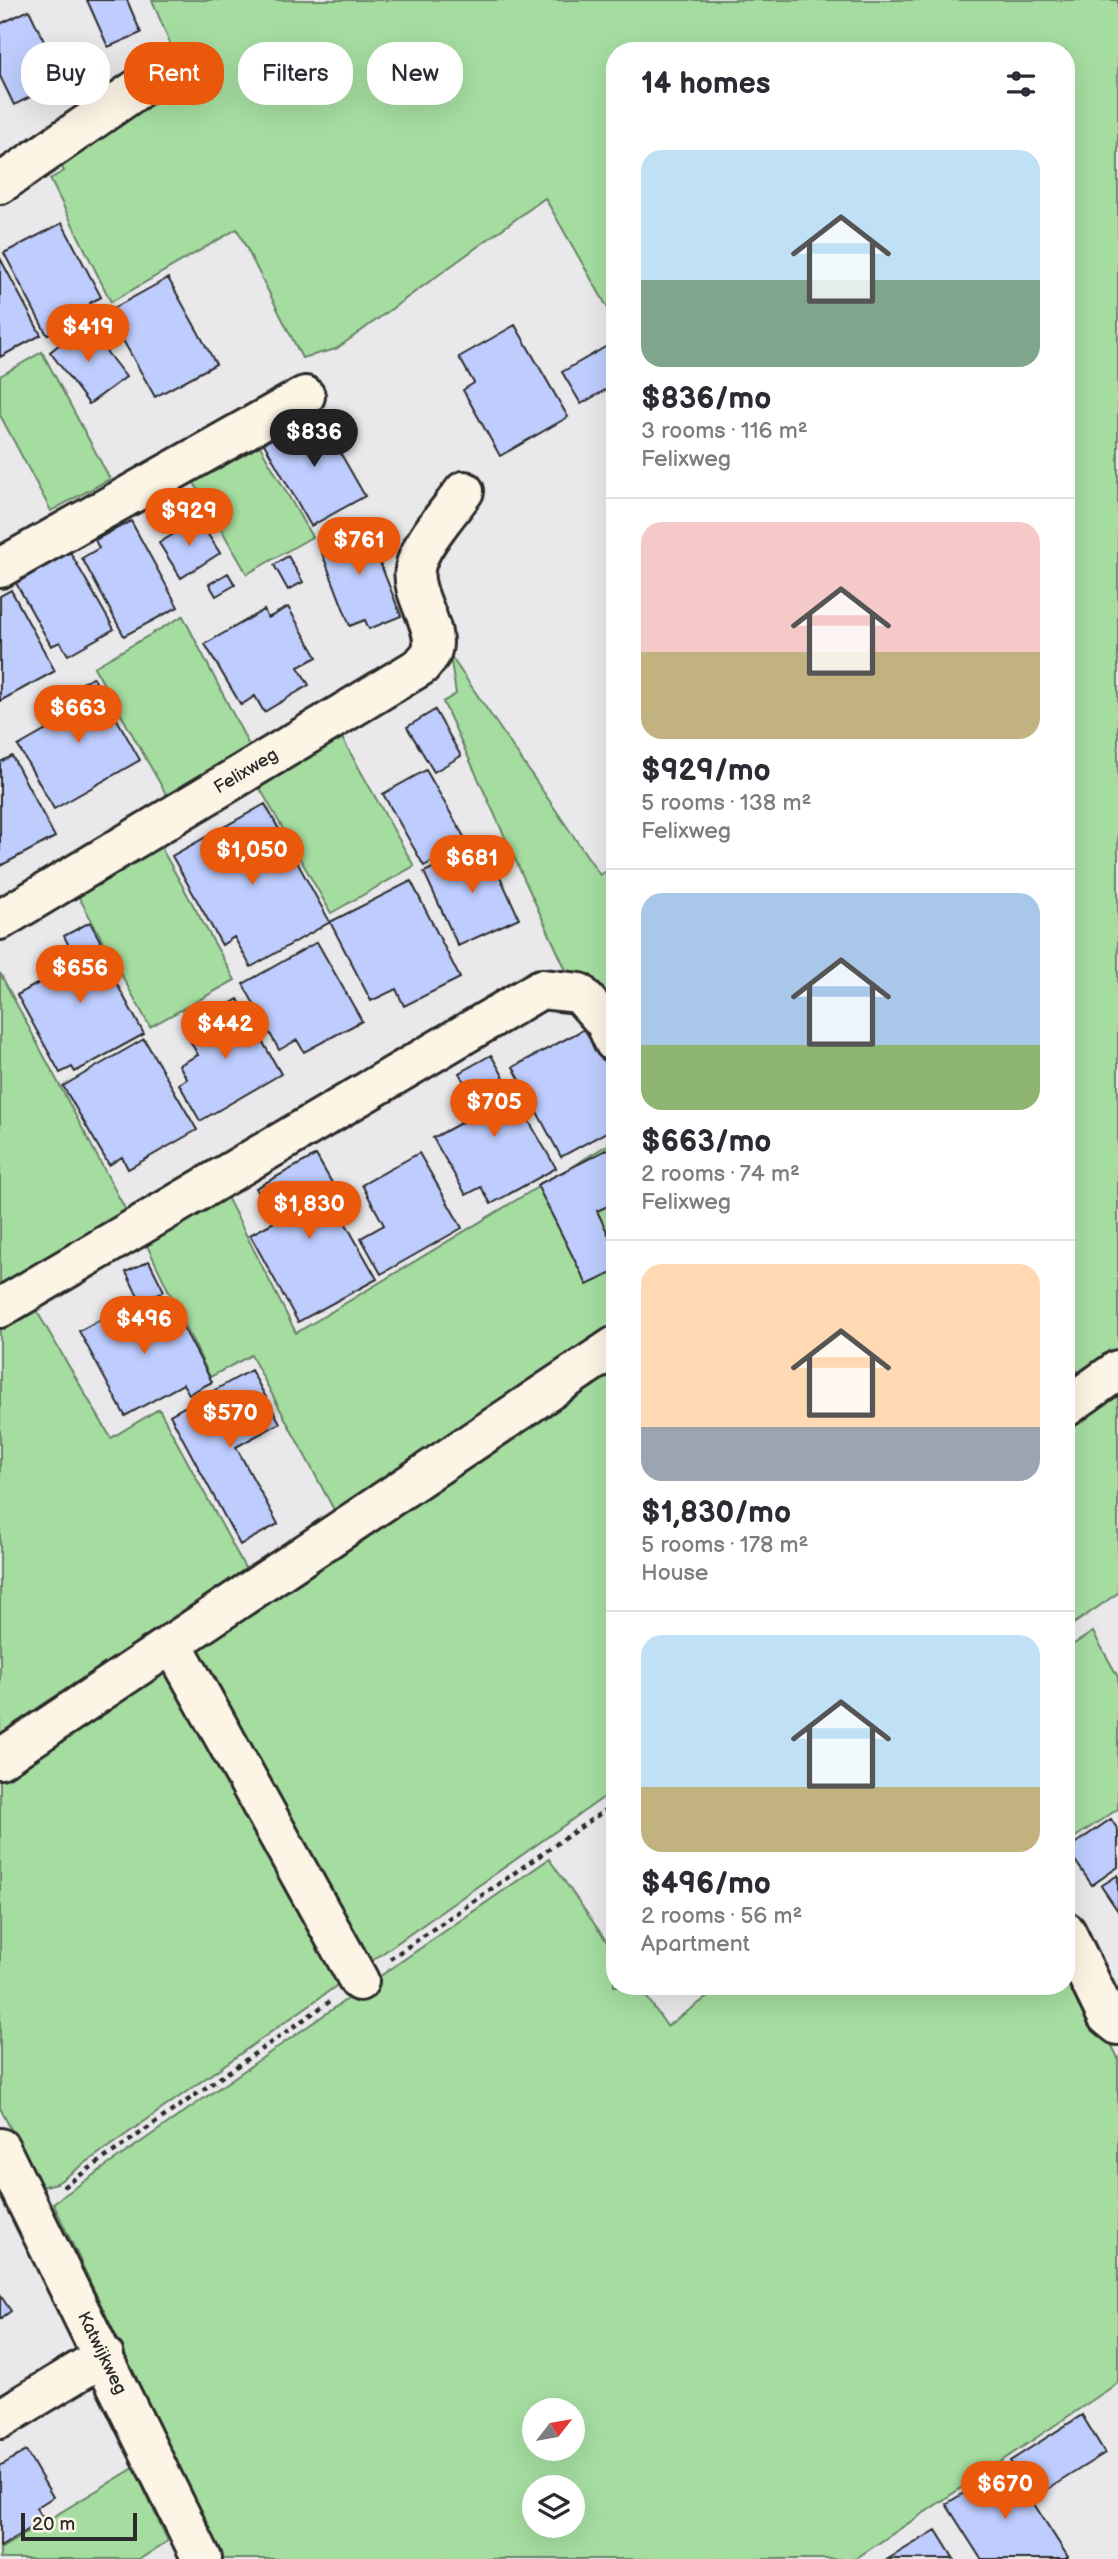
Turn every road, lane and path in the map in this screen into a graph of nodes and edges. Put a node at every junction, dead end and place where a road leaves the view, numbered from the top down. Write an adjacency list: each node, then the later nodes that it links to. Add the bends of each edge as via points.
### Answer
1 (124, 98): 2 (street)
2 (0, 184)
3 (305, 396): 5 (street)
4 (464, 491): 6 (street, Felixweg, via 419,554 415,567 414,582 433,638 431,654 421,666)
5 (0, 568)
6 (0, 920)
7 (606, 1024): 8 (street, via 579,993 541,989)
8 (0, 1308)
9 (606, 1352): 12 (street)
10 (1118, 1370): 11 (street)
11 (1075, 1401)
12 (172, 1643): 13 (street); 16 (street)
13 (0, 1759)
14 (606, 1810): 16 (path)
15 (1075, 1950): 17 (street, via 1107,2016)
16 (359, 1981): 19 (path)
17 (1118, 2025)
18 (0, 2148): 19 (street, Katwijkweg)
19 (31, 2209): 20 (street, Katwijkweg)
20 (104, 2356): 21 (street); 22 (street, Katwijkweg)
21 (0, 2418)
22 (202, 2559)

